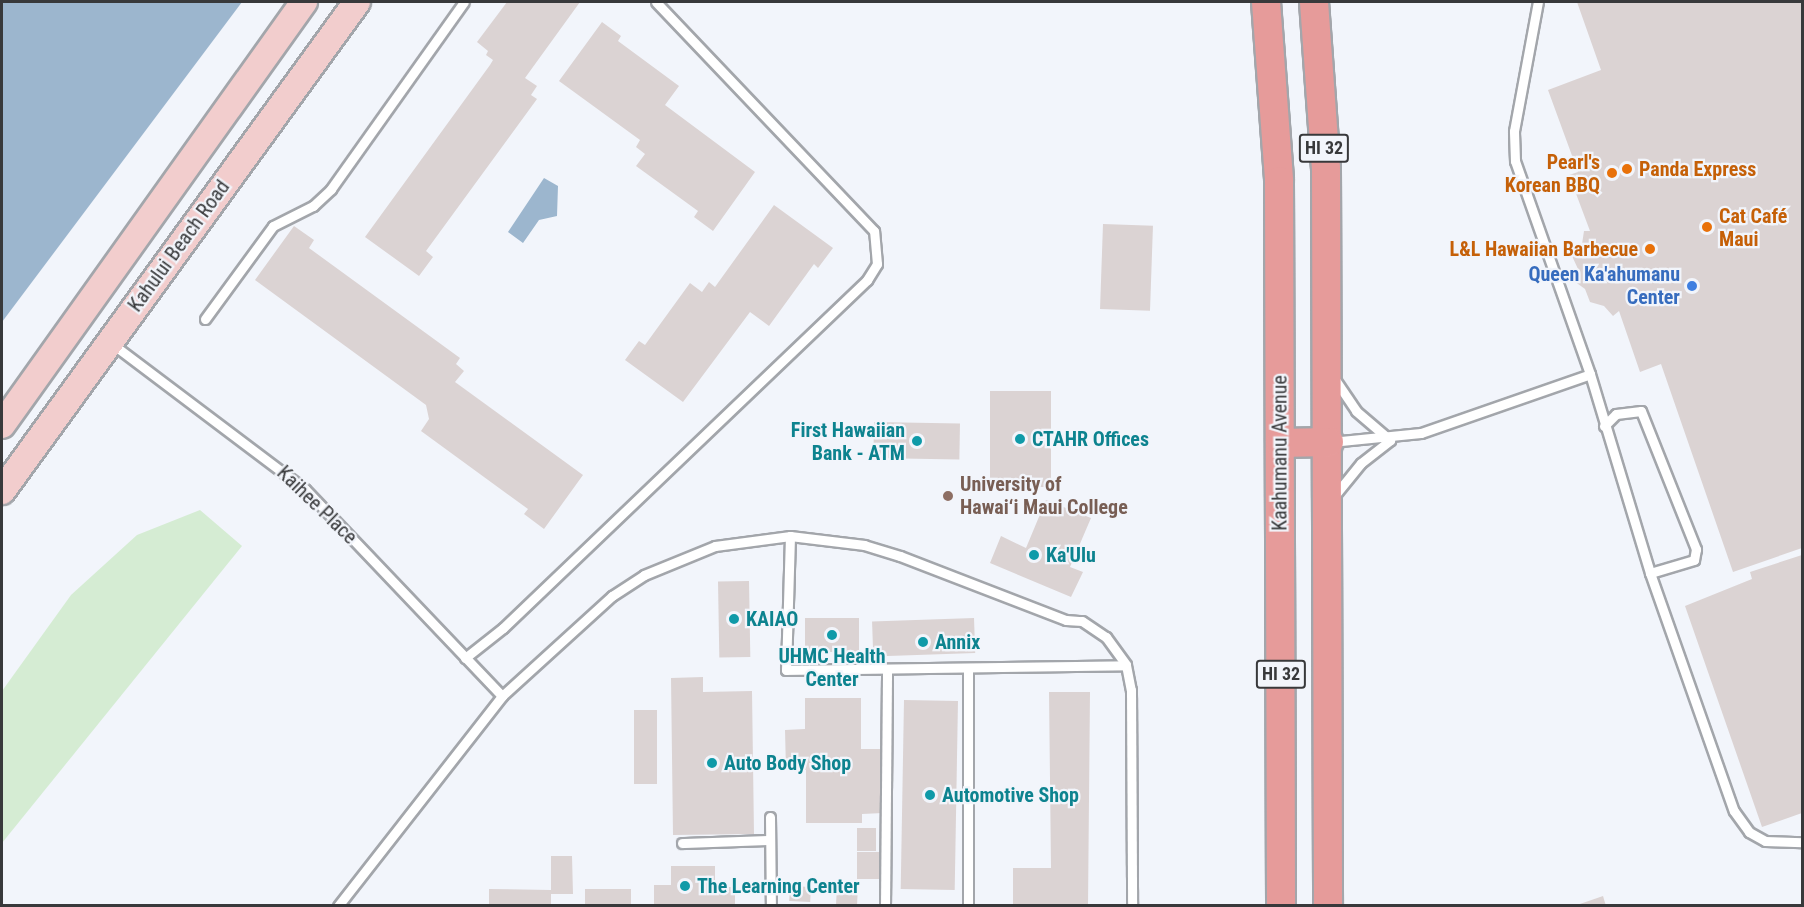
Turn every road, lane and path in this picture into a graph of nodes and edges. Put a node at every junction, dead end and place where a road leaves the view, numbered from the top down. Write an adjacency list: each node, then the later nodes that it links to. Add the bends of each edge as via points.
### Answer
1 (304, 2): 8 (main road, Kahului Beach Road)
2 (357, 2): 10 (main road, Kahului Beach Road)
3 (464, 2): 9 (lane, via 331,189 313,206 273,226)
4 (656, 2): 22 (lane, via 873,231 877,264 859,288 503,628)
5 (1266, 2): 17 (main road, Kaahumanu Avenue / HI 32, via 1279,181)
6 (1314, 2): 11 (main road, HI 32, via 1326,169)
7 (1538, 2): 12 (lane, via 1514,131 1515,161)
8 (81, 313): 10 (main road); 13 (main road, Kahului Beach Road)
9 (205, 319)
10 (110, 341): 18 (main road, Kahului Beach Road); 22 (lane, Kaihee Place, via 205,409 305,489)
11 (1328, 358): 15 (lane, via 1356,411); 16 (main road, HI 32)
12 (1590, 374): 14 (lane); 15 (lane, via 1421,434)
13 (2, 425)
14 (1604, 426): 21 (lane); 21 (lane, via 1616,414 1641,411 1696,549 1694,560)
15 (1390, 440): 16 (lane); 19 (lane, via 1356,468)
16 (1329, 442): 17 (main road); 19 (main road, HI 32)
17 (1280, 443): 36 (main road, Kaahumanu Avenue / HI 32)
18 (2, 491)
19 (1328, 507): 37 (main road, HI 32)
20 (790, 536): 23 (lane, via 864,545 1066,620 1082,621 1106,637); 24 (lane, via 786,670); 26 (lane, via 715,546 644,575 612,596)
21 (1650, 573): 29 (lane, via 1737,817 1765,841)
22 (465, 658): 26 (lane, Kaihee Place)
23 (1126, 665): 25 (lane); 35 (lane, via 1131,690)
24 (887, 670): 25 (lane); 33 (lane)
25 (968, 671): 34 (lane)
26 (502, 696): 31 (lane)
27 (770, 817): 28 (lane)
28 (770, 840): 30 (lane); 32 (lane)
29 (1803, 842)
30 (682, 843)
31 (339, 906)
32 (771, 906)
33 (885, 906)
34 (968, 906)
35 (1132, 906)
36 (1281, 906)
37 (1328, 906)

